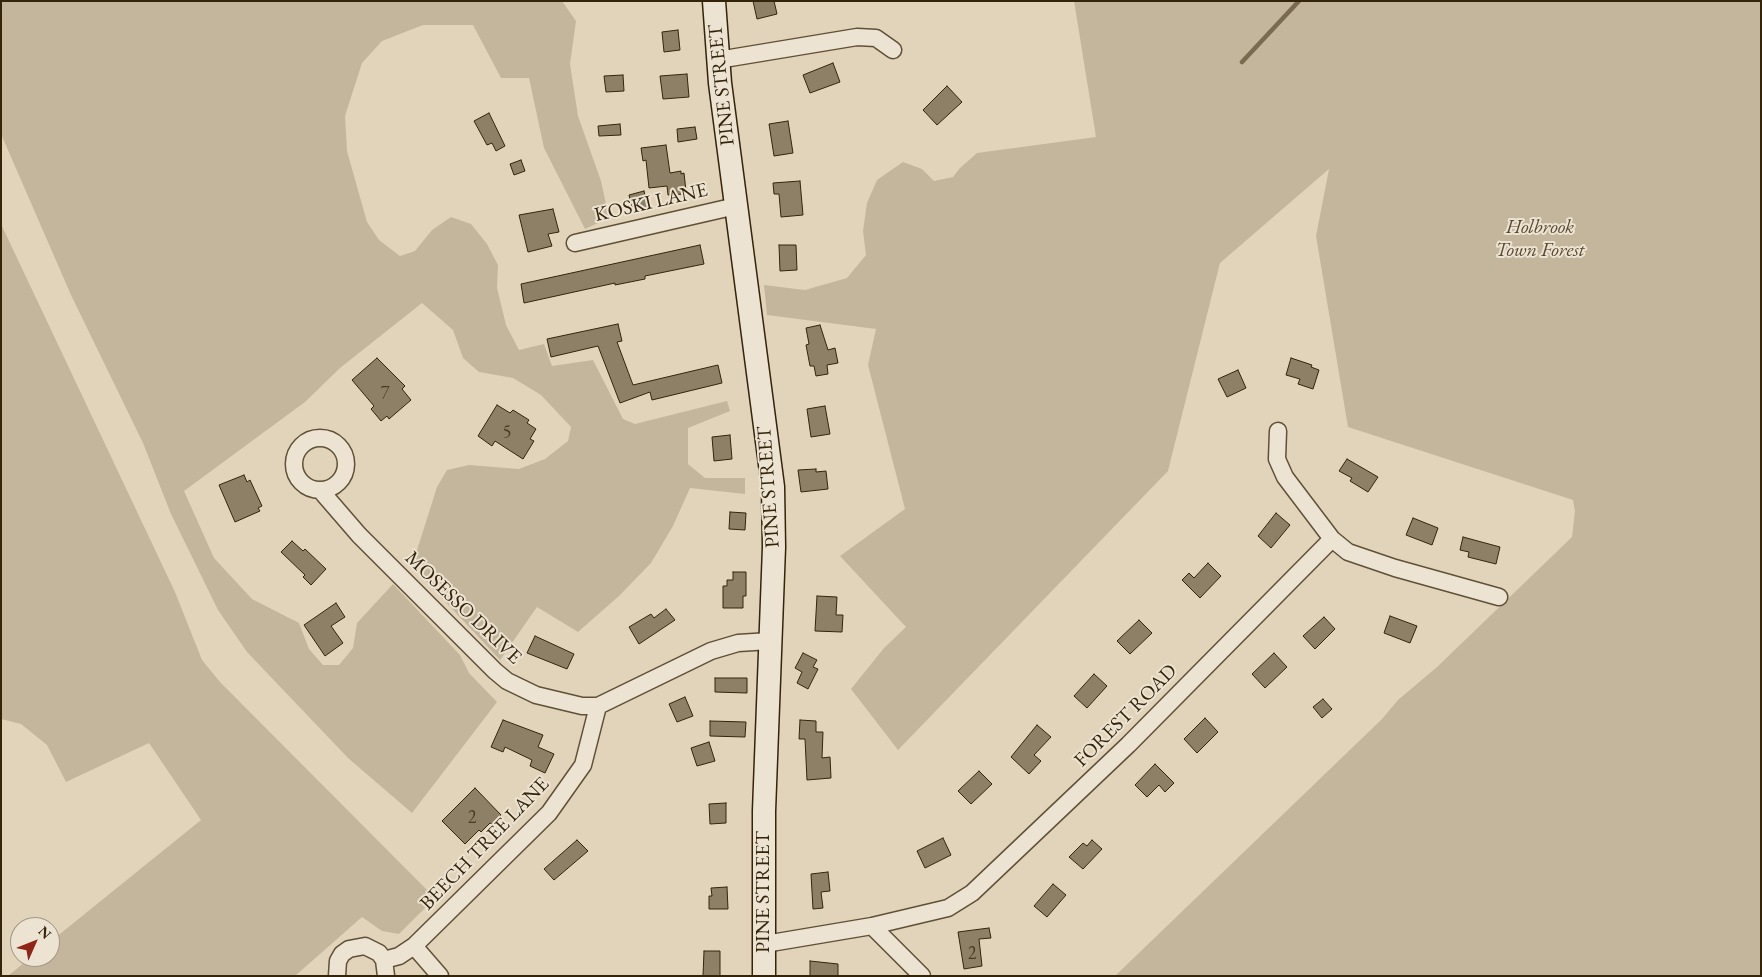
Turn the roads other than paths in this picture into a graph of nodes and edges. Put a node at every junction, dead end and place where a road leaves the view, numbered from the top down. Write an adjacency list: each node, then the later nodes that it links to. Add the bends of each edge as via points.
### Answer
1 (714, 1): 3 (main road, PINE STREET)
2 (893, 50): 3 (street, via 876,38 857,37)
3 (718, 60): 4 (main road, PINE STREET)
4 (736, 206): 5 (street, KOSKI LANE); 10 (main road, PINE STREET, via 772,487 774,531)
5 (575, 243)
6 (1278, 431): 8 (street, via 1277,459 1285,477)
7 (321, 491): 11 (street, MOSESSO DRIVE, via 359,536 507,681 536,695 582,706)
8 (1332, 539): 9 (street, via 1348,552); 12 (street, FOREST ROAD, via 1128,745 972,893 948,908)
9 (1499, 597)
10 (770, 641): 11 (street, via 738,643 711,651); 13 (main road, PINE STREET, via 764,811)
11 (598, 706): 14 (street, BEECH TREE LANE, via 583,765 565,794 550,813)
12 (872, 926): 13 (street, FOREST ROAD); 19 (street)
13 (765, 944): 18 (main road, PINE STREET)
14 (414, 946): 15 (street, BEECH TREE LANE); 17 (street)
15 (385, 968): 16 (street, BEECH TREE LANE, via 373,948 357,946 342,954)
16 (336, 976)
17 (440, 976)
18 (764, 976)
19 (922, 976)

